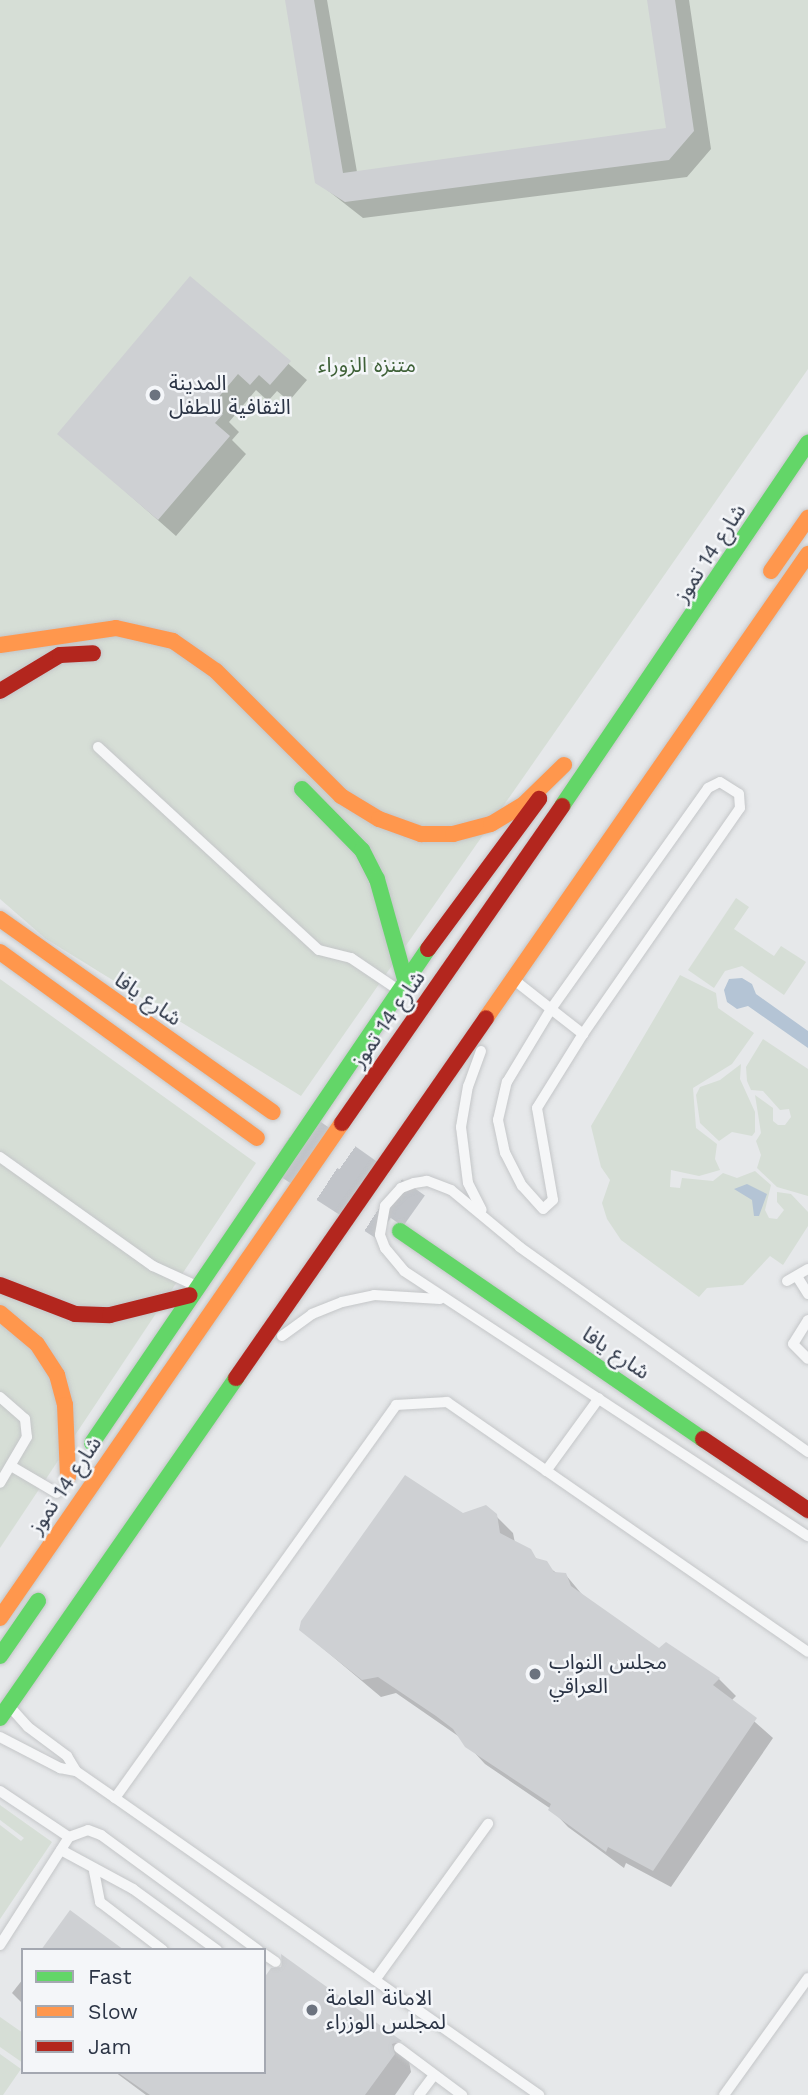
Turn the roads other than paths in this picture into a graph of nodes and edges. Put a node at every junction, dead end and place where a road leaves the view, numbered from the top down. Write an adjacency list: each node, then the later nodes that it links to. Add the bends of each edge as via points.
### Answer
1 (808, 433): 3 (main road)
2 (808, 442): 47 (main road, شارع 14 تموز, via 690,621)
3 (757, 486)
4 (808, 518): 6 (main road)
5 (808, 554): 18 (main road)
6 (761, 586)
7 (0, 645): 19 (main road, via 116,628 173,641 216,671 341,796 379,819 421,834 453,834 491,824 524,804 567,760)
8 (107, 652): 9 (main road, via 60,655)
9 (0, 691)
10 (98, 747): 19 (lane, via 319,950 351,958)
11 (287, 774): 19 (main road, via 362,850 377,879)
12 (0, 901): 15 (main road)
13 (0, 919): 15 (main road, شارع يافا)
14 (0, 952): 17 (main road)
15 (47, 955): 22 (main road, شارع يافا)
16 (0, 969): 17 (main road)
17 (32, 978): 23 (main road)
18 (510, 981): 20 (lane); 25 (lane, via 468,1086 461,1127 464,1169 474,1199); 35 (main road)
19 (401, 984): 29 (main road)
20 (551, 1009): 21 (lane); 21 (lane, via 508,1082 498,1120 505,1153 522,1186 543,1209 553,1200 537,1108); 21 (lane, via 708,788 720,782 739,794 740,808)
21 (583, 1034)
22 (273, 1112)
23 (257, 1138)
24 (0, 1157): 29 (lane)
25 (500, 1230): 31 (lane, via 451,1190 427,1181 401,1188 385,1206 380,1235 392,1259); 38 (lane)
26 (400, 1231): 44 (main road, شارع يافا)
27 (808, 1269): 30 (lane, via 792,1279)
28 (0, 1285): 29 (main road, via 75,1314 110,1315)
29 (193, 1290): 41 (main road)
30 (808, 1294)
31 (452, 1302): 35 (lane, via 407,1294 342,1302 285,1333); 37 (lane)
32 (0, 1313): 41 (main road, via 37,1344 57,1375 65,1405)
33 (808, 1320): 34 (lane, via 793,1344)
34 (808, 1359)
35 (226, 1394): 50 (main road)
36 (0, 1397): 39 (lane, via 25,1419 27,1437)
37 (598, 1398): 40 (lane); 45 (lane)
38 (808, 1452)
39 (11, 1466): 42 (lane); 43 (lane)
40 (546, 1471): 48 (lane); 54 (lane, via 447,1402 396,1405)
41 (68, 1477): 43 (main road)
42 (0, 1483)
43 (54, 1499)
44 (808, 1510)
45 (808, 1536)
46 (50, 1596): 49 (main road)
47 (0, 1618)
48 (808, 1652)
49 (4, 1662)
50 (5, 1712): 52 (lane, via 67,1755)
51 (0, 1737): 52 (lane, via 60,1768)
52 (76, 1771): 54 (lane)
53 (0, 1791): 56 (lane)
54 (115, 1798): 66 (lane)
55 (488, 1824): 66 (lane)
56 (69, 1837): 57 (lane); 62 (lane, via 88,1830 101,1835)
57 (61, 1850): 58 (lane); 59 (lane)
58 (94, 1871): 60 (lane, via 96,1895 105,1908); 61 (lane, via 133,1889)
59 (0, 1945)
60 (160, 1948)
61 (214, 1948)
62 (255, 1948)
63 (266, 1956): 64 (lane)
64 (276, 1962)
65 (808, 1978): 72 (lane)
66 (375, 1980): 71 (lane)
67 (399, 2048): 68 (lane)
68 (434, 2075): 69 (lane); 70 (lane)
69 (419, 2095)
70 (462, 2095)
71 (539, 2095)
72 (724, 2095)

